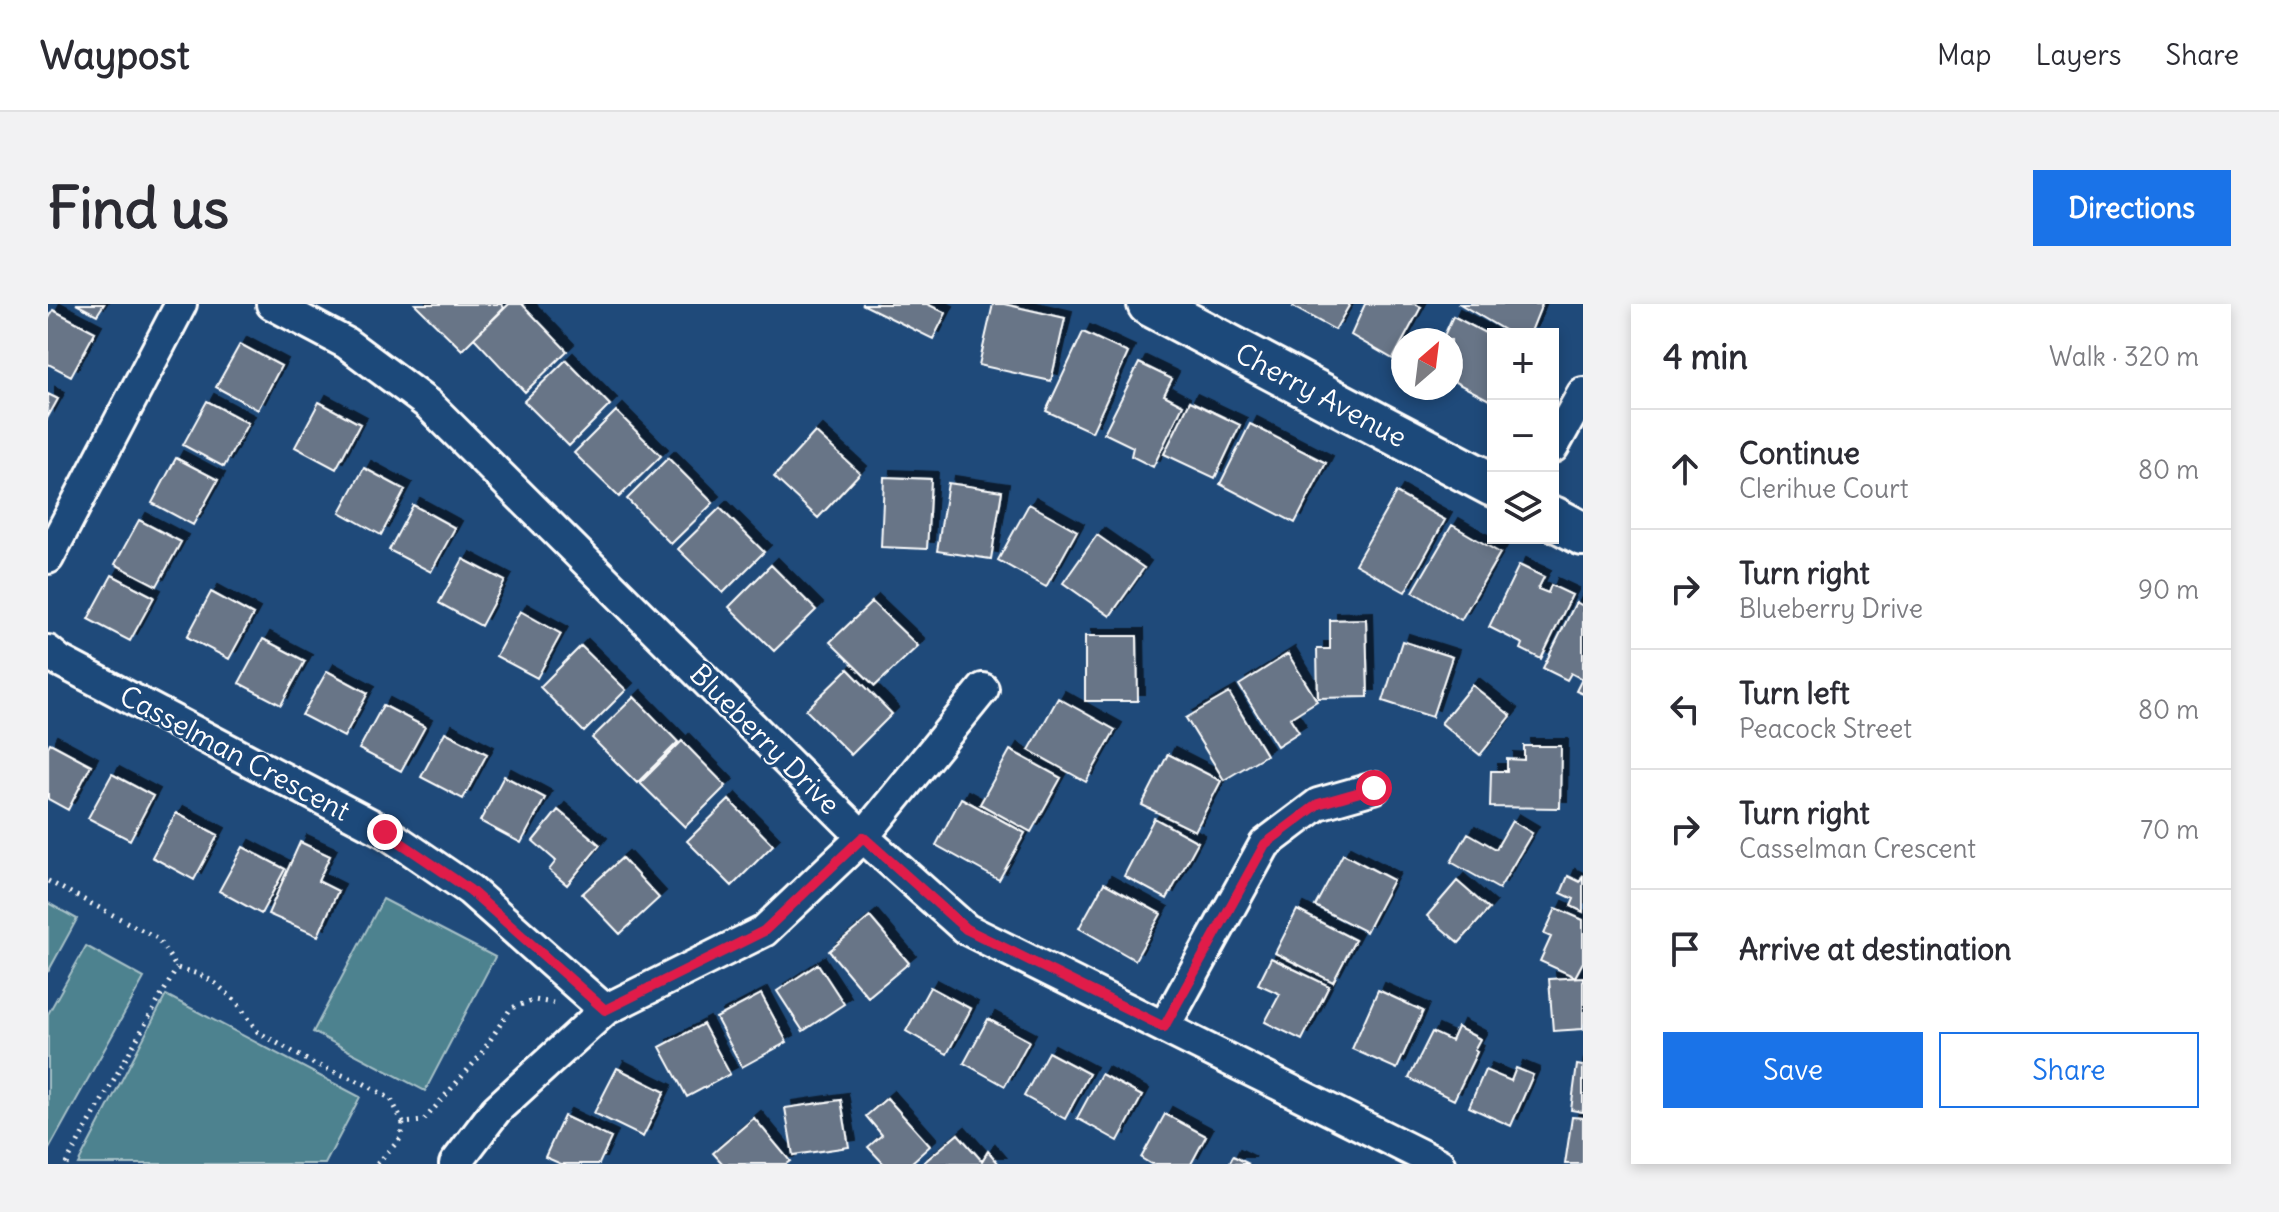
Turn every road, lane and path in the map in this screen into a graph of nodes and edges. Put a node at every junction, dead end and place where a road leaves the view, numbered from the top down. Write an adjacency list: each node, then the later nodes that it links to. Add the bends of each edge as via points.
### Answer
1 (181, 304): 9 (street)
2 (272, 304): 13 (street, Blueberry Drive, via 346,343 428,404)
3 (1149, 304): 6 (street, Cherry Avenue)
4 (1583, 393): 5 (street)
5 (1559, 436)
6 (1487, 482)
7 (1559, 521): 8 (street)
8 (1583, 534)
9 (48, 558)
10 (48, 651): 16 (street, Casselman Crescent, via 385,832 470,890)
11 (983, 689): 13 (street)
12 (1374, 788): 17 (street, via 1318,804 1265,844)
13 (863, 837): 16 (street, via 764,931); 17 (street, Blueberry Drive, via 966,929)
14 (48, 881): 15 (path, via 157,938)
15 (177, 968): 18 (path, via 214,982 258,1032 391,1099); 19 (path)
16 (605, 1010): 18 (path, via 535,1000 511,1008 434,1111 423,1121); 21 (street, via 496,1110)
17 (1164, 1027): 22 (street, Blueberry Drive)
18 (403, 1123): 20 (path, via 401,1138)
19 (66, 1164)
20 (377, 1164)
21 (455, 1164)
22 (1439, 1164)

